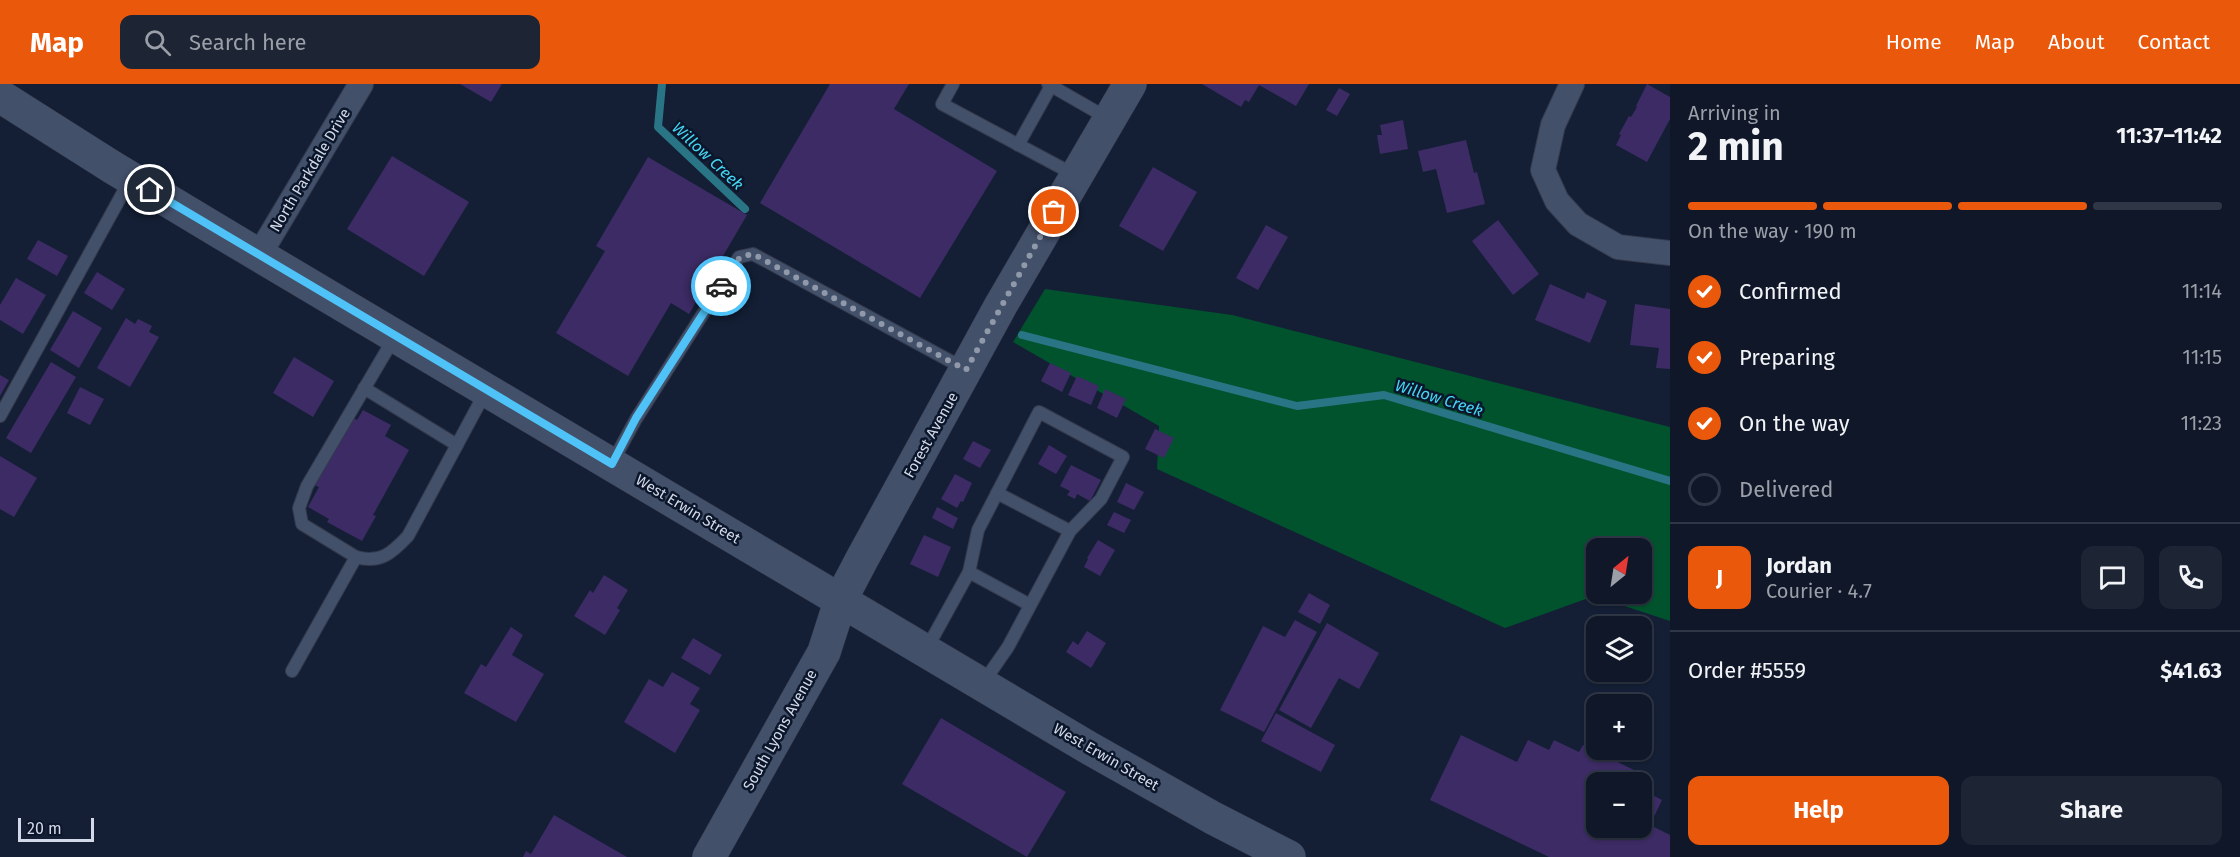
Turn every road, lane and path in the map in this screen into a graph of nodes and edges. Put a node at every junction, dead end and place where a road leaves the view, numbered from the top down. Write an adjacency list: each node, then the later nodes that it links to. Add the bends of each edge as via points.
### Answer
1 (361, 84): 13 (street, North Parkdale Drive)
2 (953, 84): 9 (lane, via 942,104)
3 (1130, 84): 7 (main road, Forest Avenue)
4 (1572, 84): 12 (street, via 1553,125 1543,170 1557,201 1578,225 1618,247)
5 (1049, 85): 7 (lane); 9 (lane)
6 (0, 96): 10 (main road, West Erwin Street)
7 (1109, 119): 11 (main road, Forest Avenue)
8 (0, 125): 10 (main road)
9 (1018, 145): 11 (lane)
10 (121, 173): 13 (main road, West Erwin Street); 18 (lane)
11 (1076, 175): 15 (main road, Forest Avenue)
12 (1670, 253)
13 (259, 255): 14 (main road, West Erwin Street)
14 (396, 336): 16 (lane); 17 (main road, West Erwin Street)
15 (966, 370): 20 (lane, via 753,254 740,257 636,418); 25 (main road, Forest Avenue)
16 (364, 388): 19 (lane); 23 (lane, via 307,486 299,508 302,524)
17 (486, 390): 19 (lane); 20 (main road, West Erwin Street)
18 (0, 416)
19 (457, 445): 23 (lane, via 401,544 393,552 369,561)
20 (612, 464): 25 (main road, West Erwin Street)
21 (997, 493): 22 (lane); 22 (lane, via 1039,412 1123,457 1101,499); 24 (lane, via 978,530)
22 (1070, 531): 26 (lane)
23 (356, 557): 28 (lane)
24 (969, 572): 26 (lane); 27 (lane)
25 (841, 599): 27 (main road, West Erwin Street); 30 (main road, South Lyons Avenue, via 824,652)
26 (1030, 605): 29 (lane, via 1008,647)
27 (926, 650): 29 (main road, West Erwin Street)
28 (292, 671)
29 (982, 684): 31 (main road, West Erwin Street, via 1152,784)
30 (709, 857)
31 (1289, 857)

